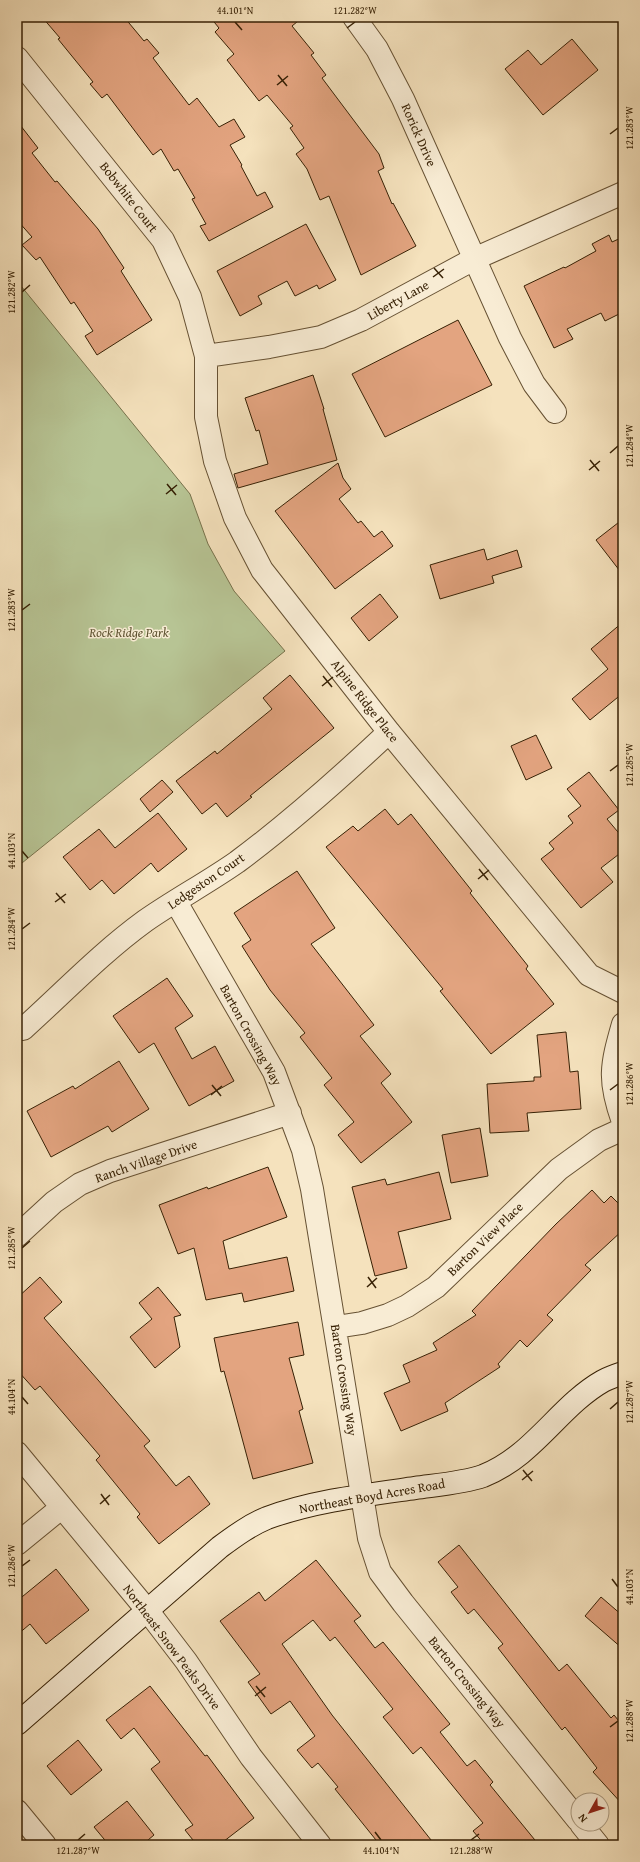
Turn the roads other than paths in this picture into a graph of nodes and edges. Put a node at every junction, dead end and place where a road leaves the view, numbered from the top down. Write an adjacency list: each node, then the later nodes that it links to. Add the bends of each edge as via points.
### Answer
1 (354, 17): 4 (street, Rorick Drive, via 377,49 402,99)
2 (17, 58): 5 (street, Bobwhite Court, via 163,240 190,297)
3 (623, 193): 4 (street, Liberty Lane)
4 (474, 259): 5 (street, Liberty Lane, via 362,320 320,337); 6 (street, Rorick Drive, via 534,384)
5 (206, 356): 7 (street, Alpine Ridge Place, via 206,417 214,462 235,518 262,570)
6 (556, 412)
7 (389, 732): 8 (street, Ledgeston Court, via 289,822 236,862); 9 (street, Alpine Ridge Place, via 589,975)
8 (176, 902): 11 (street, Ledgeston Court, via 113,947); 12 (street, Barton Crossing Way, via 274,1072)
9 (623, 992)
10 (623, 1024): 13 (street, via 611,1074 615,1100)
11 (23, 1029)
12 (290, 1113): 15 (street, Ranch Village Drive, via 110,1171 80,1184 54,1202); 16 (street, Barton Crossing Way, via 303,1150 312,1189)
13 (623, 1122)
14 (623, 1129): 16 (street, Barton View Place, via 599,1140 558,1169 436,1287 388,1315)
15 (17, 1236)
16 (336, 1327): 19 (street, Barton Crossing Way)
17 (623, 1373): 19 (street, Northeast Boyd Acres Road, via 603,1381 577,1401 513,1460 483,1476)
18 (17, 1453): 20 (street, Northeast Snow Peaks Drive)
19 (362, 1496): 22 (street, Northeast Boyd Acres Road, via 266,1518 241,1531); 24 (street, Barton Crossing Way, via 369,1538 380,1572)
20 (61, 1508): 21 (street); 22 (street, Northeast Snow Peaks Drive)
21 (17, 1544)
22 (147, 1610): 23 (street, Northeast Boyd Acres Road); 28 (street, Northeast Snow Peaks Drive, via 186,1661 251,1757)
23 (17, 1724)
24 (570, 1810)
25 (17, 1811): 27 (street)
26 (587, 1832): 29 (street)
27 (44, 1845)
28 (320, 1845)
29 (598, 1845)

